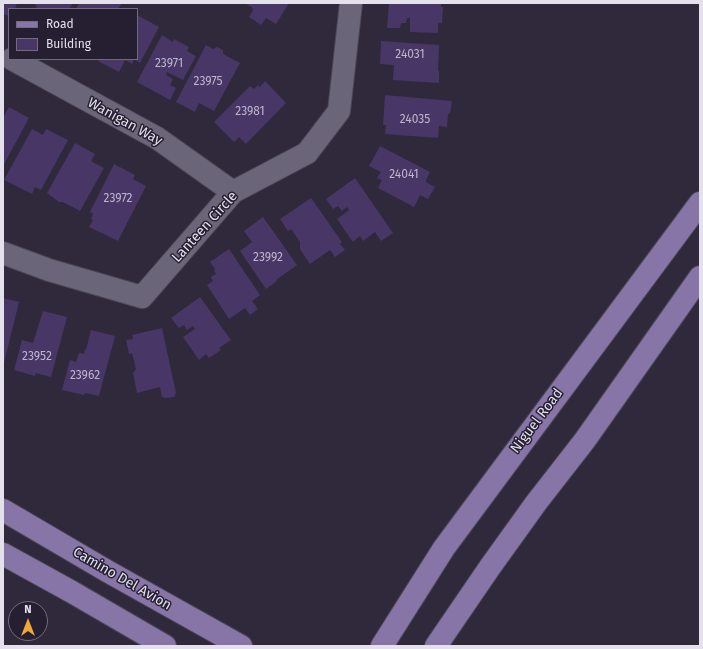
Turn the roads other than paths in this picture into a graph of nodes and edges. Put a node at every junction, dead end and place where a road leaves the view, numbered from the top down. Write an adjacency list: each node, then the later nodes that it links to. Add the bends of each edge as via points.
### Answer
1 (351, 3): 3 (street, Lanteen Circle, via 339,112 307,153)
2 (14, 60): 3 (street, Wanigan Way, via 157,138)
3 (233, 192): 5 (street, Lanteen Circle, via 142,297 49,270)
4 (700, 202): 11 (main road, Niguel Road, via 444,548)
5 (3, 253)
6 (700, 277): 12 (main road, via 585,440 490,567)
7 (3, 510): 10 (main road, Camino Del Avion)
8 (3, 554): 9 (main road)
9 (163, 645)
10 (241, 646)
11 (382, 646)
12 (436, 646)

